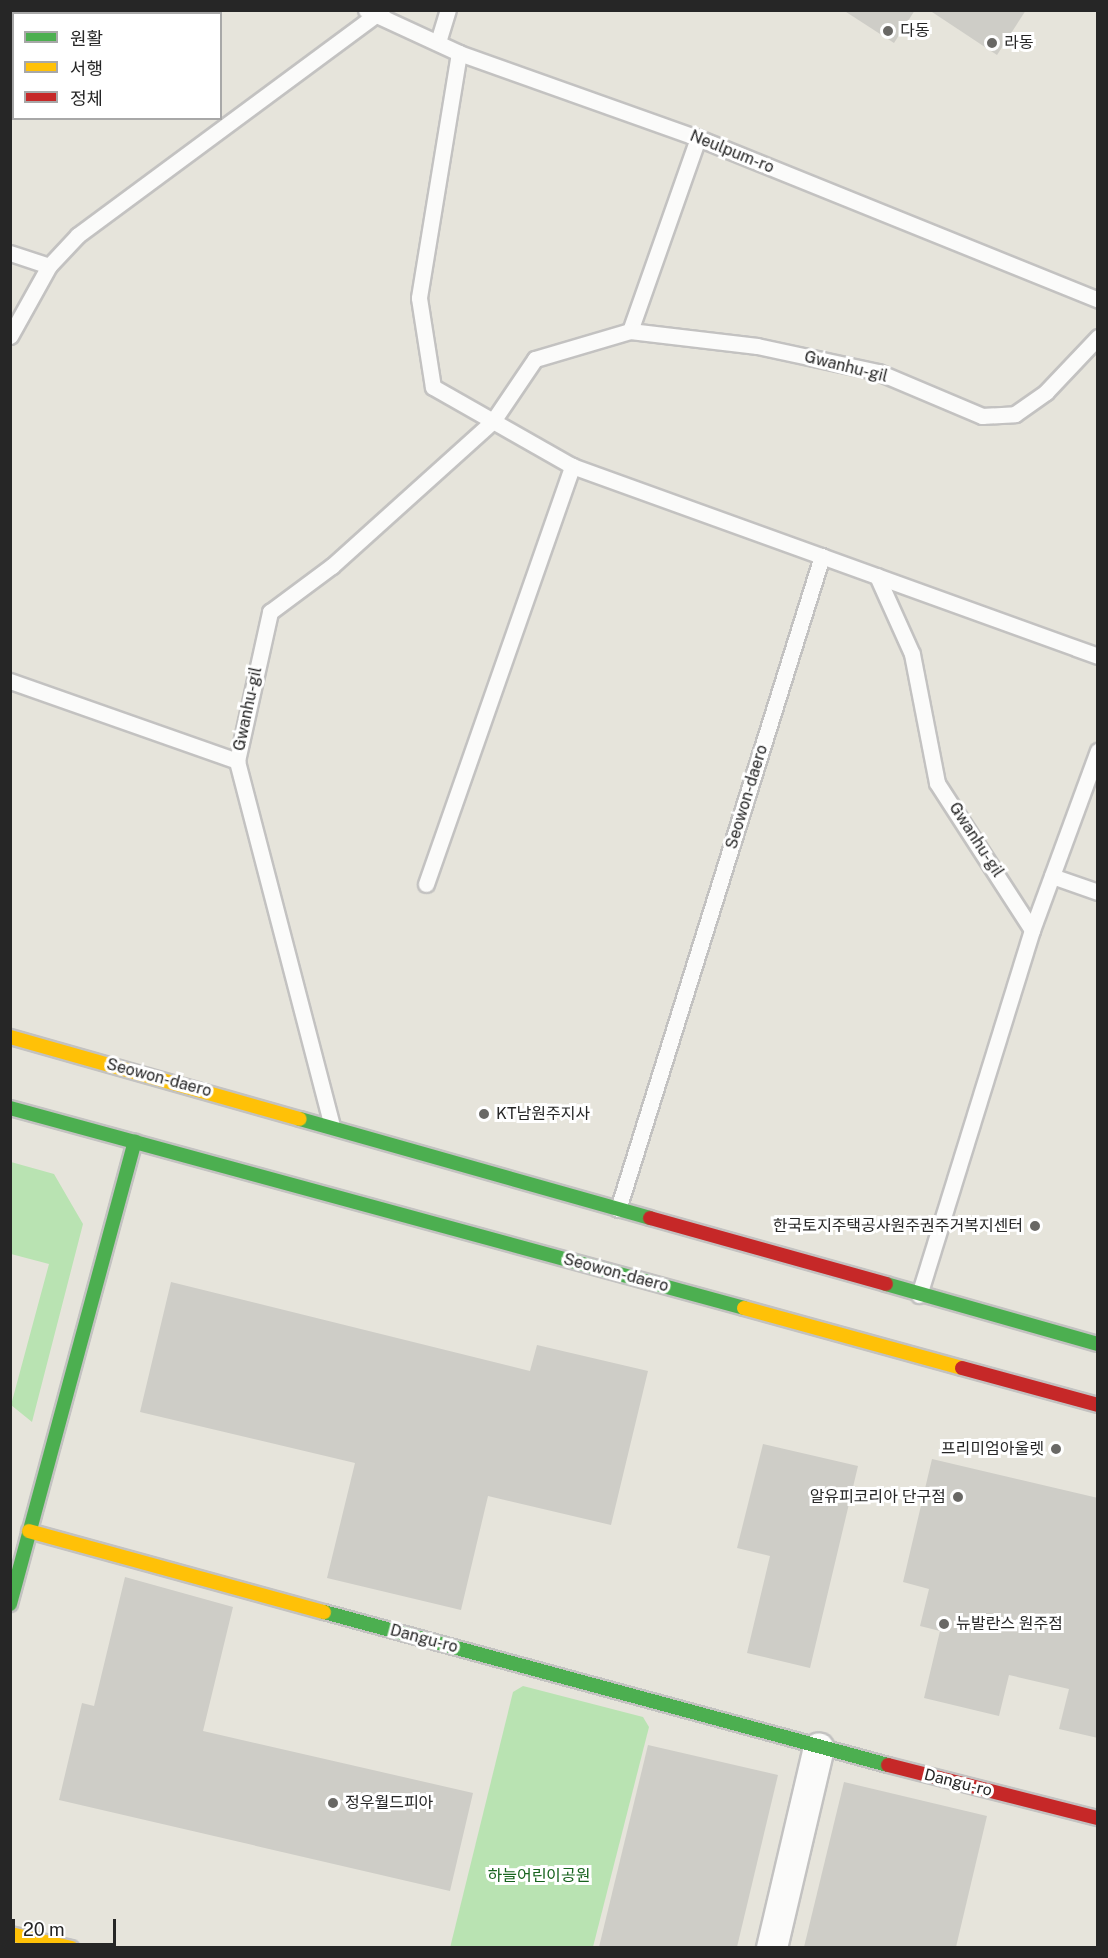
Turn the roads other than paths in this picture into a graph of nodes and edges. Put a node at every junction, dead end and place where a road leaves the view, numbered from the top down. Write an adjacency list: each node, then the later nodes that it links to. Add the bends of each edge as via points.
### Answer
1 (448, 10): 3 (lane)
2 (374, 12): 3 (lane, Neulpum-ro); 7 (lane, via 78,235)
3 (438, 42): 4 (lane, Neulpum-ro)
4 (459, 53): 5 (lane, Neulpum-ro); 12 (lane, via 419,298 433,387)
5 (698, 138): 8 (lane, Neulpum-ro); 9 (lane)
6 (10, 253): 7 (lane)
7 (49, 266): 10 (lane)
8 (1098, 300)
9 (630, 331): 11 (lane, Gwanhu-gil, via 757,346 878,372 982,416 1023,409 1047,392); 12 (lane, Gwanhu-gil, via 535,359)
10 (10, 336)
11 (1098, 337)
12 (493, 421): 13 (lane); 19 (lane, Gwanhu-gil, via 332,566 270,612)
13 (572, 466): 14 (lane); 21 (lane)
14 (822, 556): 15 (lane); 28 (lane, Seowon-daero)
15 (877, 576): 16 (lane); 23 (lane, Gwanhu-gil, via 912,654 937,783)
16 (1098, 656)
17 (10, 681): 19 (lane)
18 (1098, 751): 20 (lane)
19 (237, 761): 26 (lane, Gwanhu-gil)
20 (1052, 876): 22 (lane); 23 (lane)
21 (426, 884)
22 (1098, 892)
23 (1032, 930): 29 (lane)
24 (10, 1037): 26 (street, Seowon-daero)
25 (10, 1108): 27 (street, Seowon-daero)
26 (332, 1126): 28 (street, Seowon-daero)
27 (135, 1142): 31 (street, Seowon-daero); 32 (street)
28 (618, 1209): 29 (street, Seowon-daero)
29 (919, 1295): 30 (street, Seowon-daero)
30 (1098, 1344)
31 (1098, 1404)
32 (29, 1531): 33 (street); 34 (street, Dangu-ro)
33 (10, 1604)
34 (819, 1748): 35 (street, Dangu-ro); 38 (street)
35 (1098, 1818)
36 (10, 1934): 37 (street)
37 (72, 1947)
38 (772, 1947)

